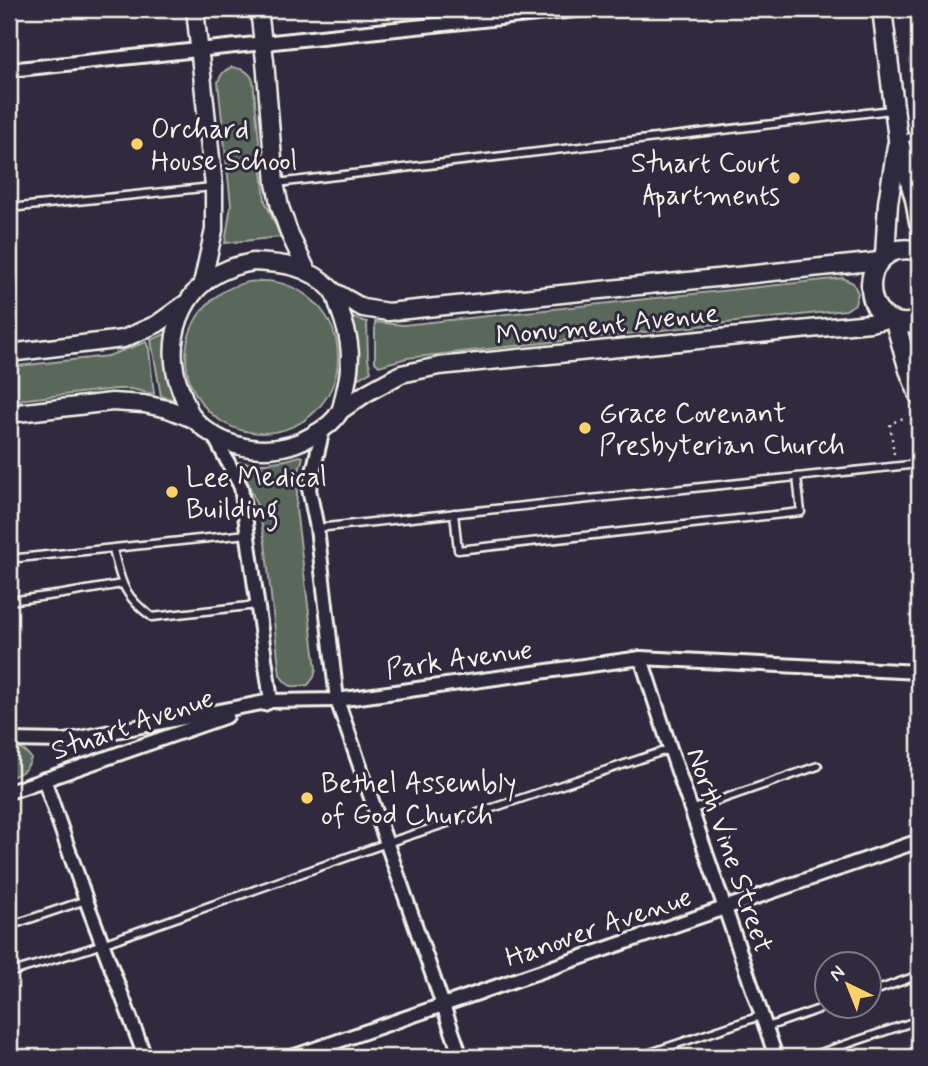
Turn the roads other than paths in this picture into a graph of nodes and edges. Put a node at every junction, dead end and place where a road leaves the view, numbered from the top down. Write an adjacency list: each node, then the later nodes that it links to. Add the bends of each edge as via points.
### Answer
1 (195, 9): 6 (street)
2 (259, 9): 5 (street)
3 (584, 9): 5 (street)
4 (882, 9): 8 (main road)
5 (263, 44): 6 (street); 11 (street)
6 (200, 50): 7 (street); 12 (street)
7 (9, 70)
8 (894, 110): 10 (main road); 11 (lane)
9 (919, 136): 10 (lane)
10 (898, 139): 14 (main road); 16 (main road)
11 (275, 183): 17 (street, via 289,235)
12 (214, 186): 13 (lane); 18 (street, via 214,230)
13 (9, 208)
14 (919, 222)
15 (919, 251): 16 (main road, via 901,250)
16 (883, 258): 19 (street, Monument Avenue, via 388,312 363,308); 21 (main road, via 874,270 870,292 880,312)
17 (307, 271): 18 (street, via 281,263 253,262 226,269); 19 (street)
18 (202, 284): 20 (street)
19 (333, 291): 25 (street, via 350,343)
20 (185, 304): 23 (street, via 157,324 123,339); 27 (street, via 177,326 174,364)
21 (892, 320): 22 (main road); 24 (main road); 25 (street, Monument Avenue, via 439,366 401,374)
22 (919, 321)
23 (9, 353)
24 (919, 395)
25 (340, 411): 28 (street)
26 (9, 414): 27 (street, via 112,402 144,404)
27 (194, 419): 29 (street)
28 (323, 429): 29 (street, via 301,442 270,450 238,447); 33 (street, via 309,489)
29 (214, 436): 34 (street, via 241,487)
30 (919, 464): 31 (lane)
31 (797, 477): 32 (lane); 32 (lane, via 801,512 458,550)
32 (454, 513): 33 (lane)
33 (317, 528): 42 (street)
34 (247, 534): 35 (lane); 39 (street)
35 (113, 548): 36 (lane); 37 (lane)
36 (9, 559)
37 (122, 584): 38 (lane); 39 (lane, via 137,606 152,617)
38 (9, 601)
39 (257, 605): 43 (street)
40 (641, 658): 41 (street, Park Avenue); 42 (street, Park Avenue); 45 (street, North Vine Street)
41 (919, 673)
42 (337, 700): 43 (street, Park Avenue); 51 (street)
43 (271, 701): 44 (street, Park Avenue, via 64,741); 47 (street, Stuart Avenue)
44 (9, 740)
45 (670, 748): 49 (street, North Vine Street); 51 (lane)
46 (818, 765): 49 (lane)
47 (44, 779): 48 (street, Stuart Avenue); 52 (street)
48 (9, 792)
49 (691, 810): 53 (street, North Vine Street)
50 (919, 841): 53 (street, Hanover Avenue)
51 (387, 843): 55 (lane); 59 (street)
52 (86, 900): 54 (lane); 55 (street)
53 (724, 908): 59 (street, Hanover Avenue); 62 (street, North Vine Street)
54 (9, 926)
55 (102, 943): 56 (lane); 63 (street)
56 (9, 973)
57 (919, 975): 58 (lane)
58 (883, 988)
59 (443, 1006): 64 (street, Hanover Avenue); 65 (street)
60 (813, 1010): 62 (lane)
61 (919, 1020): 68 (lane)
62 (765, 1021): 66 (lane, via 650,1053); 67 (street, North Vine Street)
63 (145, 1057)
64 (292, 1057)
65 (461, 1057)
66 (651, 1057)
67 (776, 1057)
68 (808, 1057)

